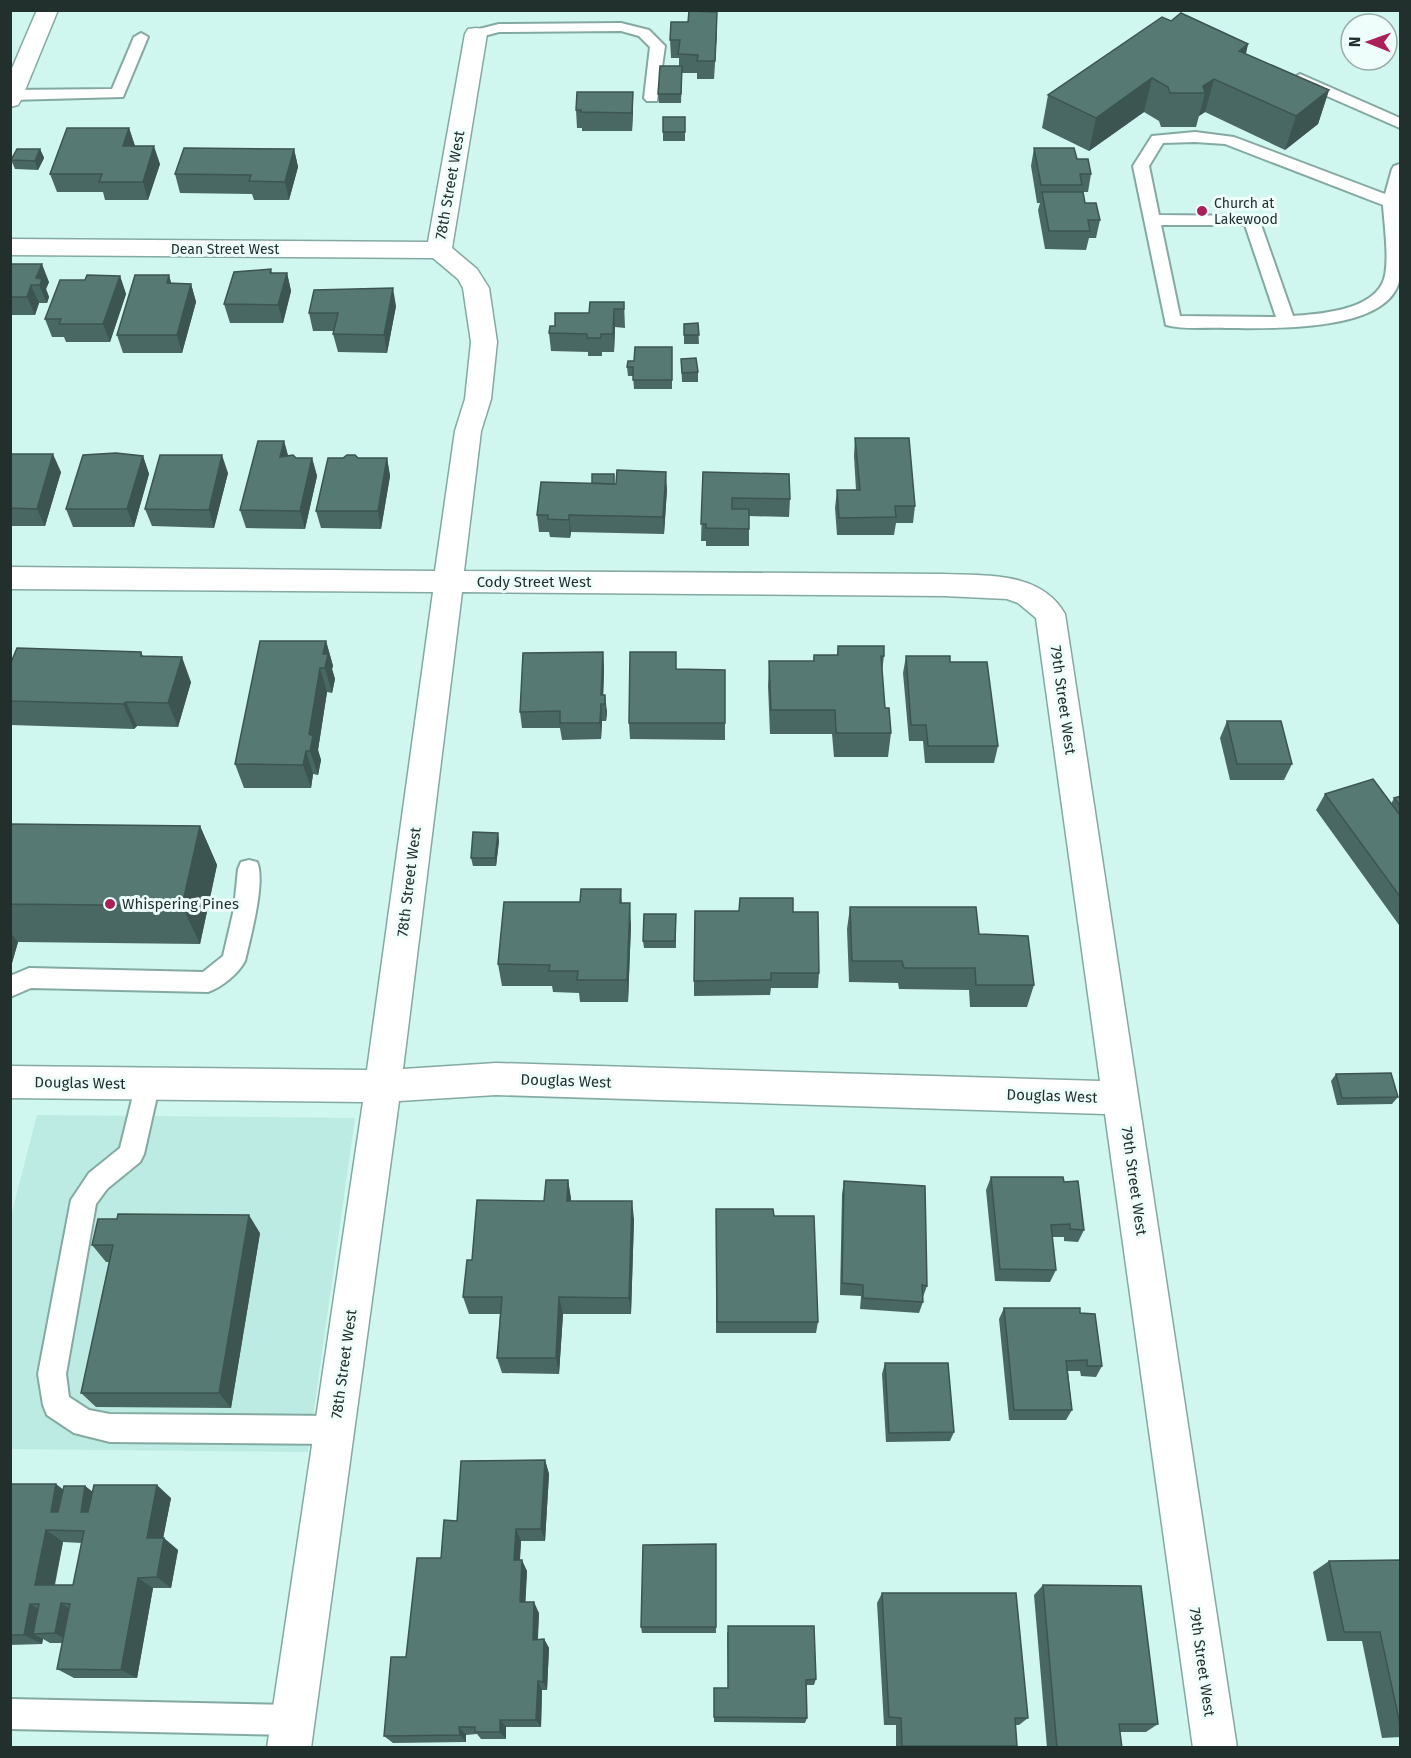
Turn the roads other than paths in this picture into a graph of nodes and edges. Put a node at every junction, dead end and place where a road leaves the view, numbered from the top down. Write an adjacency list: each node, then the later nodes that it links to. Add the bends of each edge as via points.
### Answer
1 (48, 10): 5 (street)
2 (476, 34): 6 (lane, via 499,28 556,27 621,27 644,33 658,46); 12 (street, 78th Street West)
3 (141, 37): 5 (lane, via 118,94)
4 (1283, 72): 7 (lane)
5 (11, 97)
6 (652, 98)
7 (1401, 123)
8 (1401, 169): 9 (lane)
9 (1391, 202): 10 (lane, via 1228,141 1195,137 1158,139 1141,166); 13 (lane, via 1395,250 1391,285 1372,304 1332,319)
10 (1151, 220): 13 (lane, via 1252,220); 13 (lane, via 1172,321)
11 (10, 248): 12 (street, Dean Street West)
12 (439, 250): 15 (street, 78th Street West, via 468,274 476,288 484,342)
13 (1286, 322)
14 (10, 578): 15 (street, Cody Street West)
15 (448, 581): 16 (street, Cody Street West, via 1010,588 1028,595); 21 (street, 78th Street West)
16 (1050, 614): 22 (street, 79th Street West)
17 (249, 869): 18 (lane, via 233,961 208,982 29,978)
18 (10, 987)
19 (10, 1082): 20 (street, Douglas West)
20 (148, 1083): 21 (street, Douglas West); 23 (lane, via 130,1154 98,1181 84,1200 52,1374 57,1405 84,1423 110,1428)
21 (383, 1086): 22 (street, Douglas West, via 496,1079); 23 (street, 78th Street West)
22 (1122, 1098): 26 (street, 79th Street West)
23 (334, 1430): 25 (street, 78th Street West)
24 (10, 1714): 25 (lane)
25 (291, 1734)
26 (1215, 1748)

